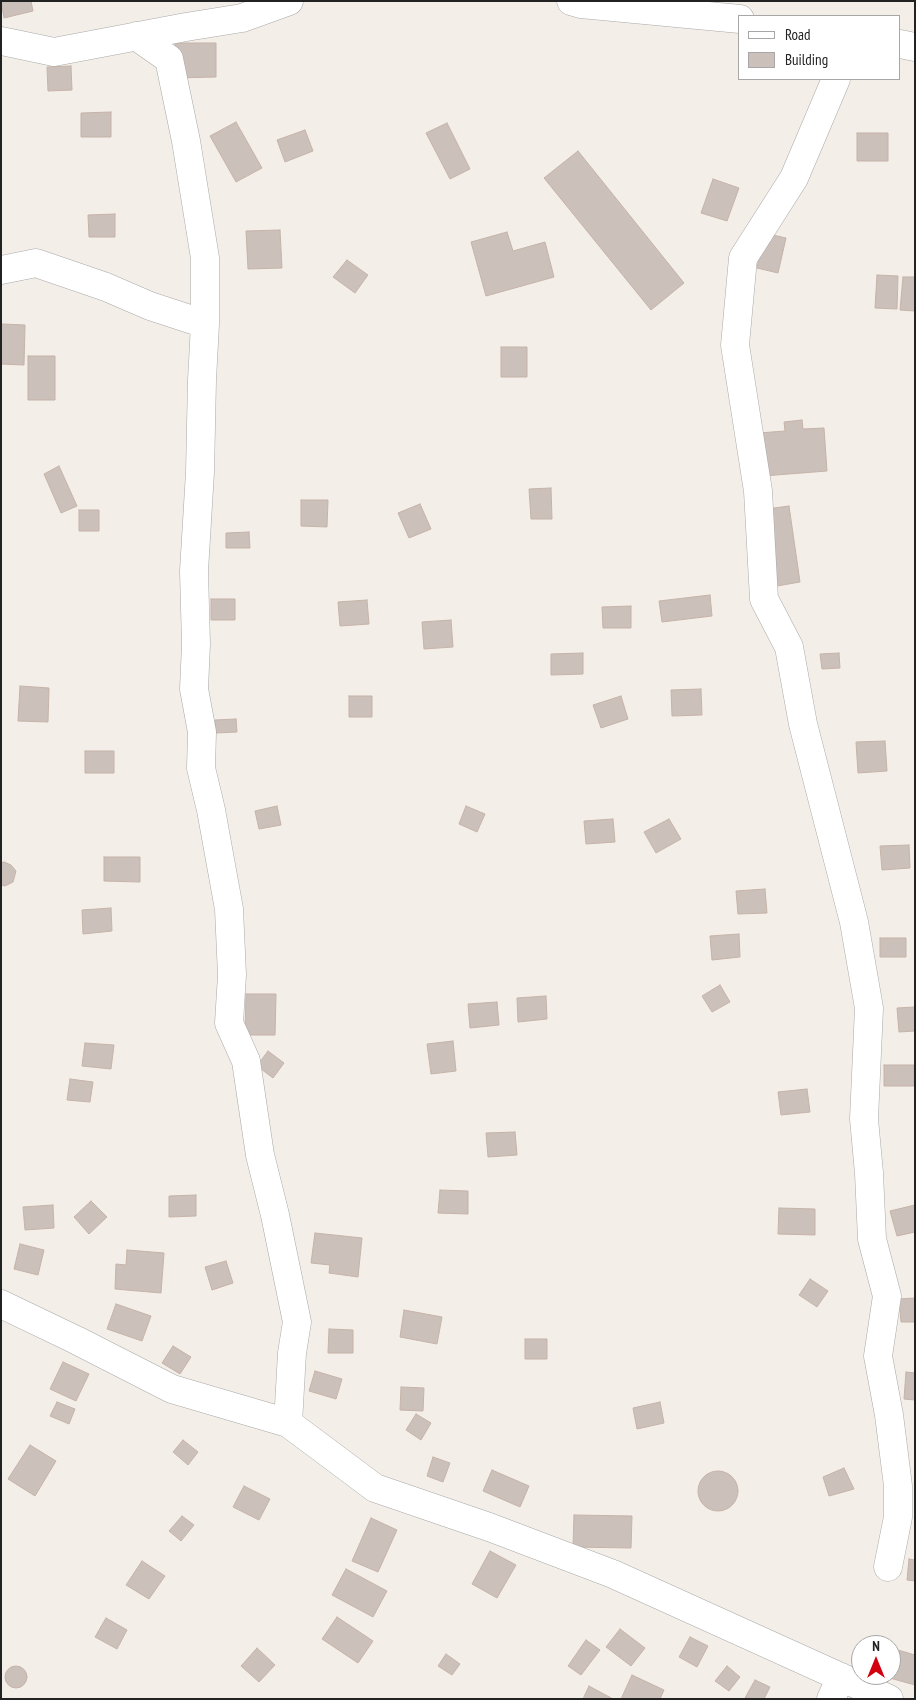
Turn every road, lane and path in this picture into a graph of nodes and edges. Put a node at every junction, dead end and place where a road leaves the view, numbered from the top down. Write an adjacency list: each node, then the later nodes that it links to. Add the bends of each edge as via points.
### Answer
1 (198, 1): 5 (street)
2 (289, 1): 5 (street, via 242,18)
3 (571, 1): 4 (street)
4 (738, 18)
5 (186, 27): 6 (street)
6 (136, 36): 10 (street, via 54,52); 14 (street, via 169,59 205,258)
7 (1, 41): 10 (street)
8 (901, 44): 9 (street)
9 (915, 46)
10 (32, 47): 11 (street)
11 (1, 62)
12 (836, 80): 17 (street, via 794,178 743,258 736,345 758,491 764,598 789,647 803,724 854,922 869,1008 864,1119 872,1239 886,1296 878,1356 898,1486 898,1517)
13 (1, 270): 14 (street, via 36,263)
14 (205, 324): 16 (street, via 194,571 194,689 202,732 201,768 228,909 232,975 228,1023 246,1061 260,1155 297,1322)
15 (1, 1304): 16 (street, via 172,1389)
16 (288, 1422): 18 (street, via 375,1488 613,1574)
17 (888, 1567)
18 (836, 1688): 19 (street)
19 (890, 1699)

